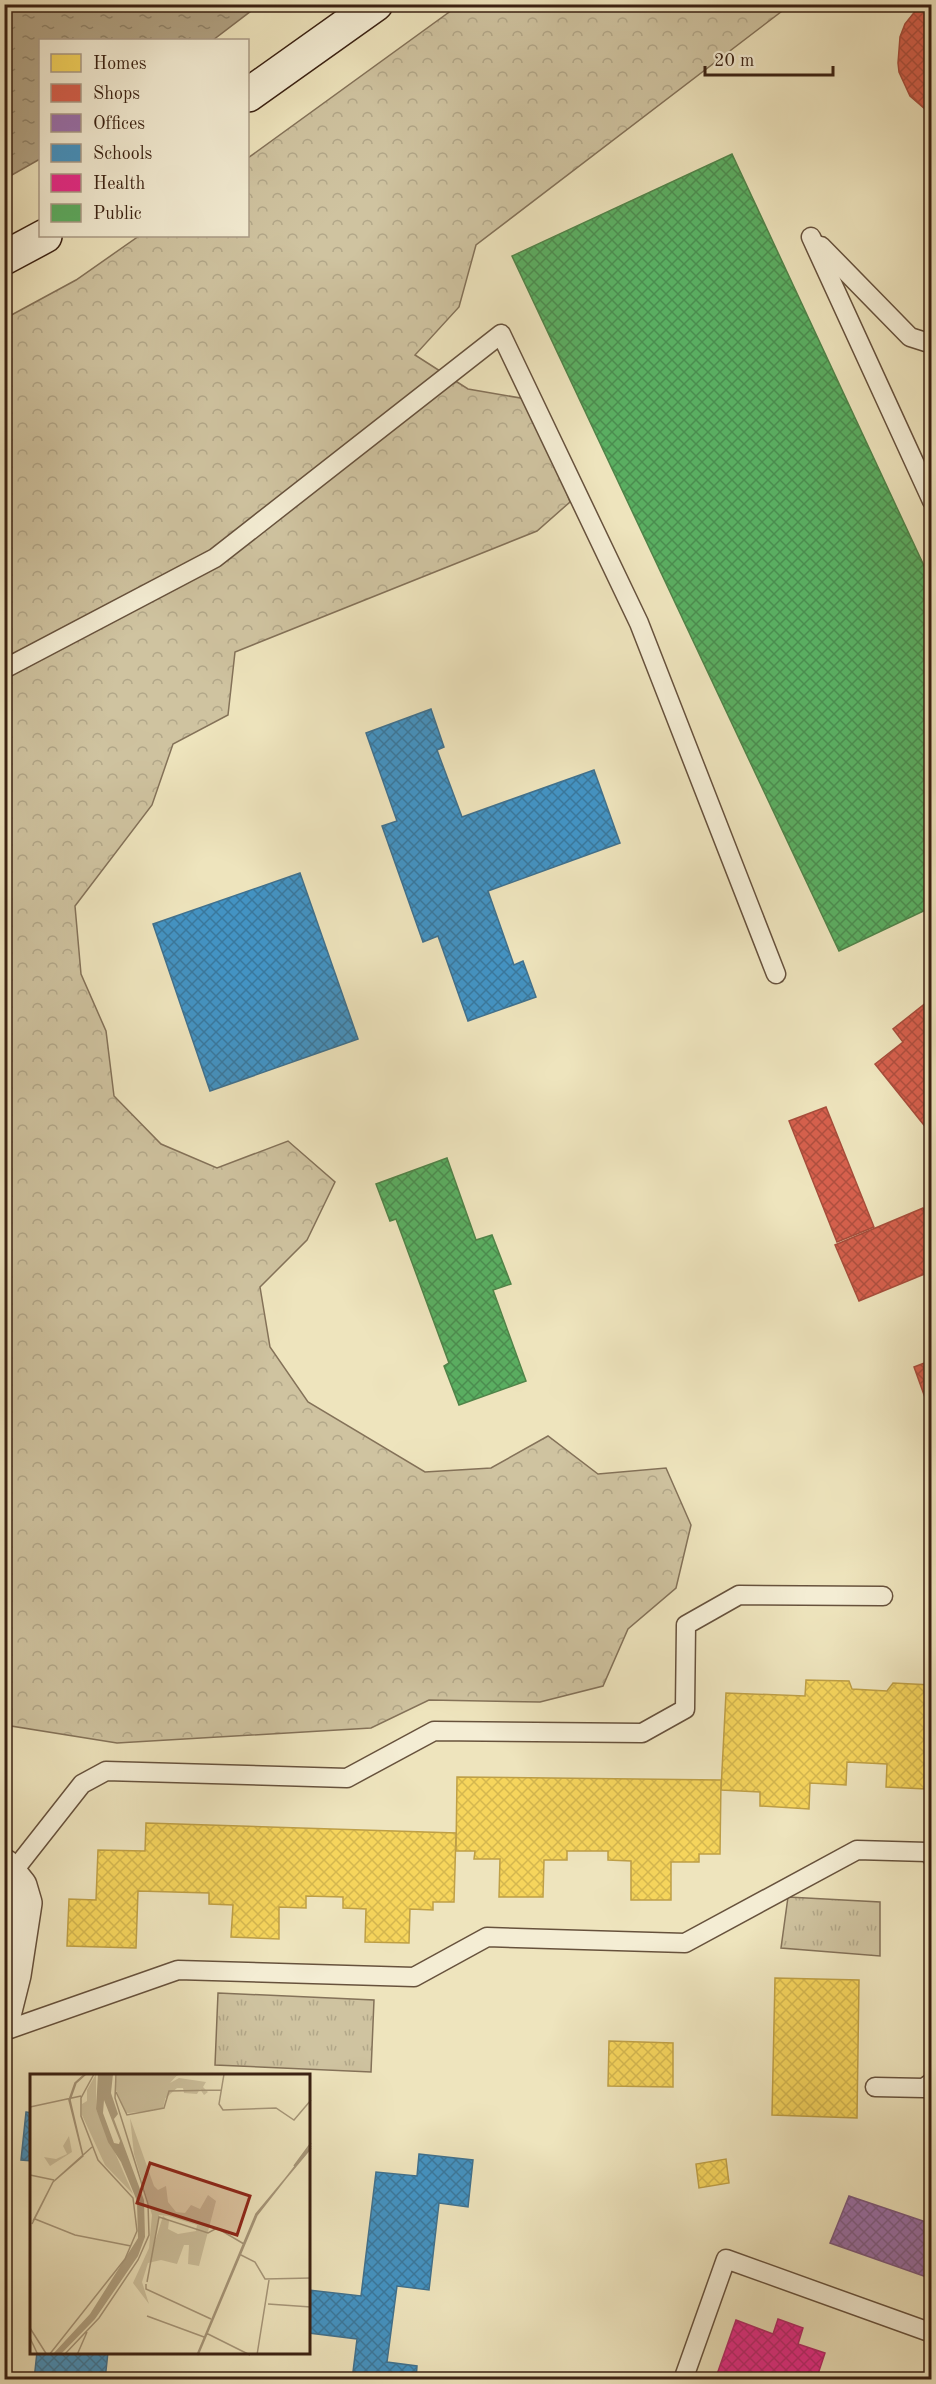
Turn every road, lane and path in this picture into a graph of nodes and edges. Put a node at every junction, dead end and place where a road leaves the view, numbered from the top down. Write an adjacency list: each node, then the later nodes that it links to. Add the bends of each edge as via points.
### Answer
1 (376, 4): 2 (main road)
2 (249, 94)
3 (43, 237): 4 (main road)
4 (4, 258)
5 (932, 344): 6 (lane, via 910,337 811,237)
6 (932, 501)
7 (4, 669): 8 (lane, via 214,558 501,334 639,623)
8 (776, 974)
9 (883, 1596): 11 (lane, via 739,1595 686,1625 685,1709 642,1733 434,1731 347,1778 106,1771 82,1784)
10 (932, 1857): 13 (lane, via 927,1852 857,1850 685,1943 487,1937 414,1977 178,1970)
11 (8, 1870): 12 (main road, via 20,1886 25,1903)
12 (4, 2015)
13 (4, 2031)
14 (932, 2082): 15 (lane, via 924,2088)
15 (875, 2087)
16 (932, 2333): 17 (lane, via 726,2259)
17 (683, 2379)

